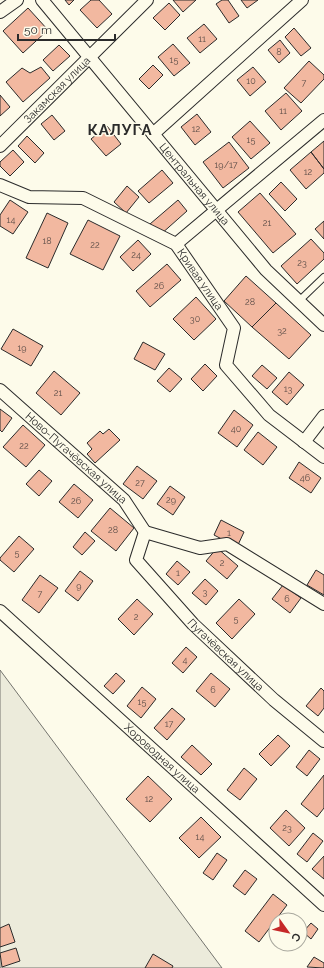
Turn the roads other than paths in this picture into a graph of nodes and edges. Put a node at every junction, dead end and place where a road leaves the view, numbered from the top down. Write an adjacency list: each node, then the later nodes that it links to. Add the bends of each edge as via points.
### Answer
1 (17, 0): 5 (street)
2 (42, 0): 6 (street, Центральная улица)
3 (147, 0): 6 (street, Закамская улица)
4 (302, 0): 8 (street)
5 (0, 12)
6 (90, 57): 8 (street, Центральная улица); 9 (street, Закамская улица)
7 (324, 120): 11 (street)
8 (153, 134): 11 (street, Центральная улица)
9 (0, 146)
10 (0, 185): 12 (street, Кривая улица, via 30,197 83,198)
11 (216, 210): 12 (street); 14 (street, Центральная улица, via 266,270)
12 (176, 244): 18 (street, Кривая улица, via 234,328 226,365 269,415)
13 (324, 277): 14 (lane)
14 (299, 301): 15 (street, Центральная улица)
15 (324, 325)
16 (0, 390): 20 (street, Ново-Пугачёвская улица, via 124,500)
17 (324, 416): 18 (street)
18 (304, 442): 19 (street, Кривая улица)
19 (324, 457)
20 (145, 532): 21 (street, via 200,548 227,544); 23 (street, Пугачёвская улица, via 136,560 193,624 274,700)
21 (324, 604)
22 (0, 611): 24 (street, Хороводная улица)
23 (324, 741)
24 (324, 905)

